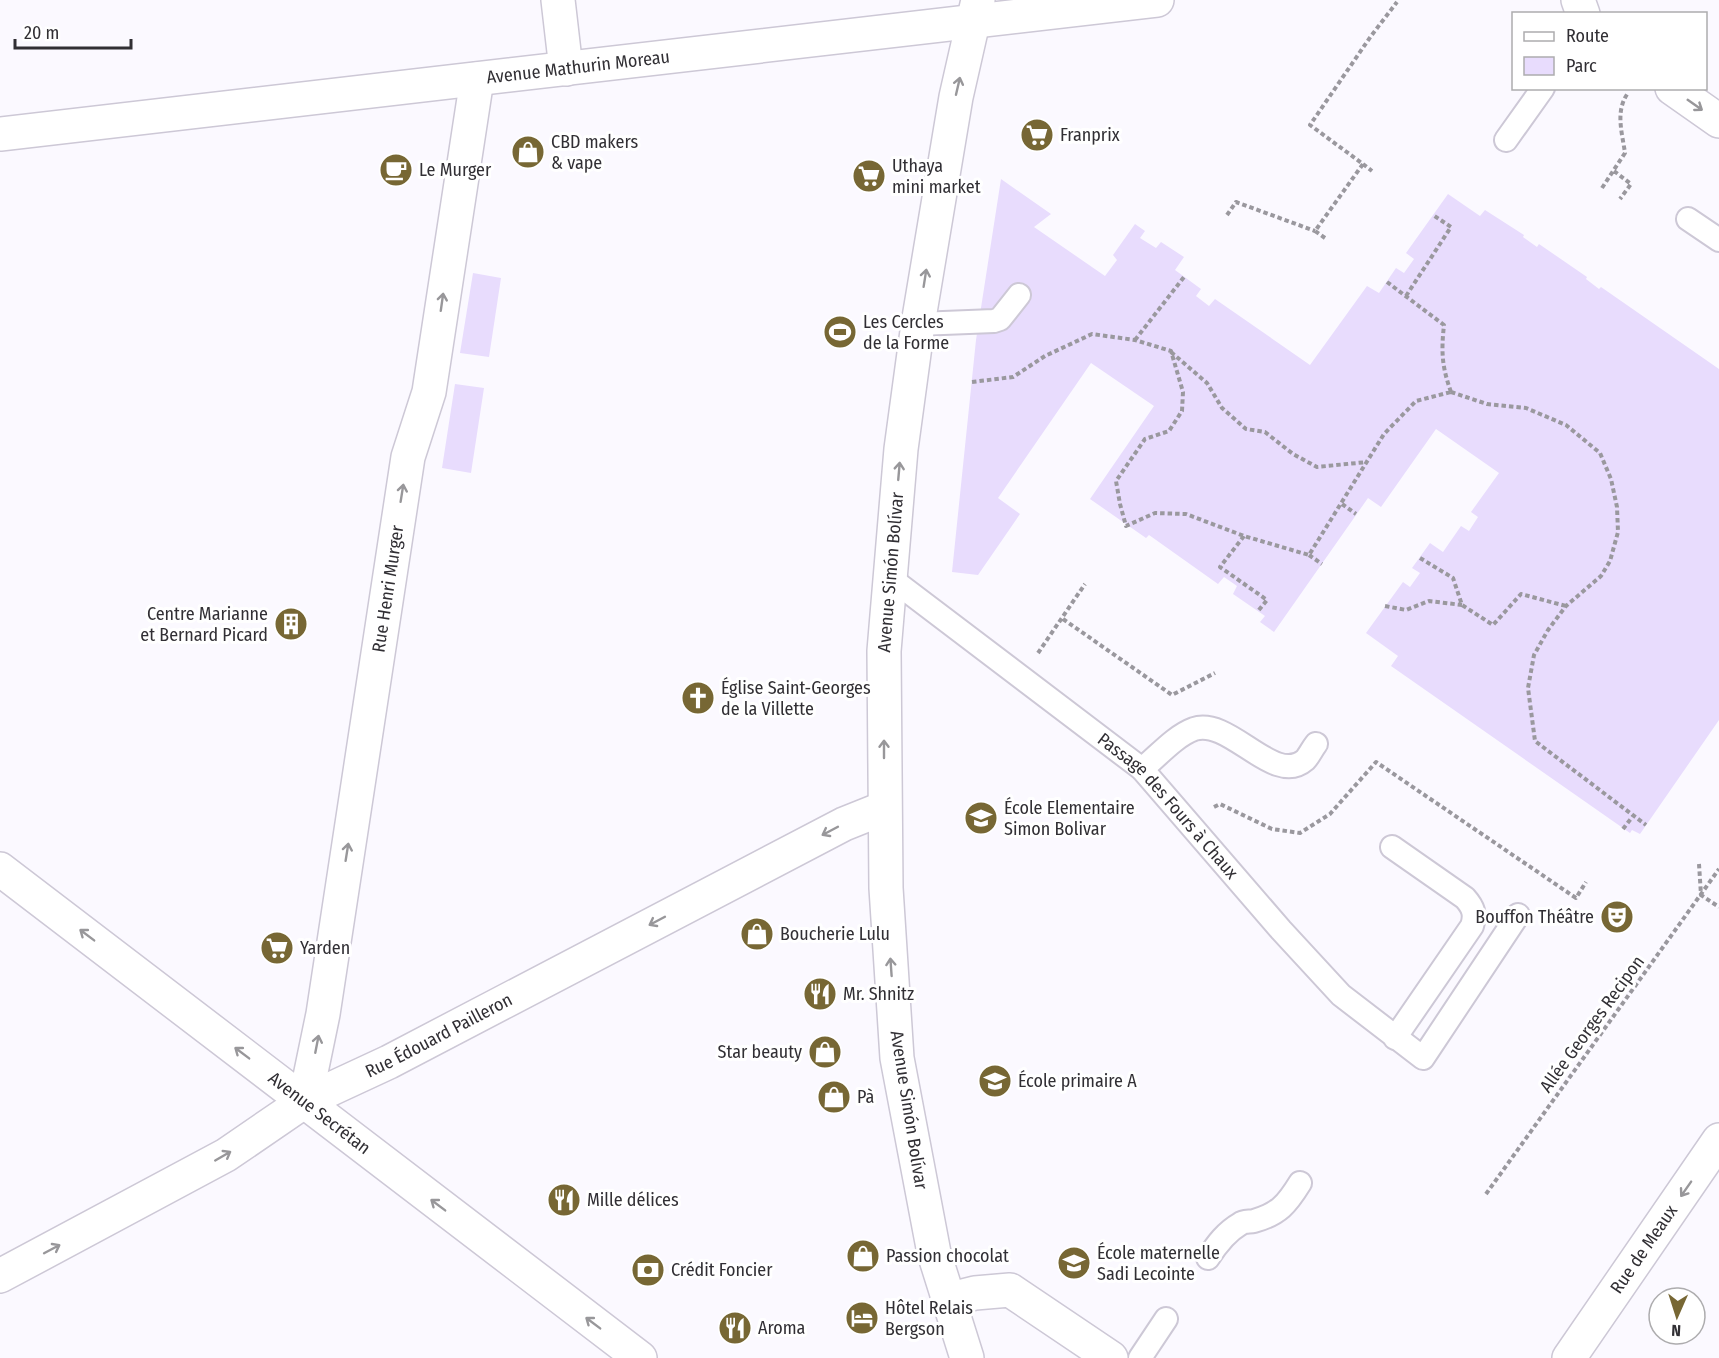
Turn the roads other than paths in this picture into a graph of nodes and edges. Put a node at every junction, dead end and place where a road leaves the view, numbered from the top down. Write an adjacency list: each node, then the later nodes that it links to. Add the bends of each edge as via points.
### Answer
1 (558, 0): 4 (street)
2 (1157, 0): 3 (street, Avenue Mathurin Moreau)
3 (975, 10): 4 (street, Avenue Mathurin Moreau); 14 (street, Avenue Simón Bolívar, one-way to 3, via 956,97)
4 (566, 69): 5 (street, Avenue Mathurin Moreau)
5 (477, 79): 9 (street, Avenue Mathurin Moreau); 23 (street, Rue Henri Murger, one-way to 5, via 323,1014 408,457 429,393)
6 (1542, 90): 10 (lane)
7 (1675, 90): 8 (street, one-way to 8)
8 (1719, 121)
9 (0, 134)
10 (1506, 140)
11 (1688, 219): 12 (lane)
12 (1719, 240)
13 (1019, 295): 14 (lane, via 994,321)
14 (918, 324): 15 (street, Avenue Simón Bolívar, one-way to 14)
15 (889, 577): 17 (lane, Passage des Fours à Chaux); 18 (street, Avenue Simón Bolívar, one-way to 15, via 884,651)
16 (1316, 744): 17 (lane, via 1296,766 1279,766 1224,733 1195,729)
17 (1142, 769): 22 (lane, Passage des Fours à Chaux, via 1341,995)
18 (884, 808): 23 (street, Rue Édouard Pailleron, one-way to 23, via 844,824 389,1062); 28 (street, Avenue Simón Bolívar, one-way to 18, via 934,1253 897,1058)
19 (1392, 847): 22 (lane, via 1465,898 1475,917)
20 (0, 869): 23 (street, Avenue Secrétan, one-way to 20)
21 (1518, 915): 22 (lane, Passage des Fours à Chaux, via 1423,1058)
22 (1395, 1038)
23 (305, 1101): 27 (street, Rue Édouard Pailleron, one-way to 23, via 226,1155); 30 (street, Avenue Secrétan, one-way to 23)
24 (1719, 1140): 34 (street, Rue de Meaux, one-way to 34)
25 (1300, 1183): 26 (lane, via 1286,1204 1273,1214 1242,1222 1223,1236)
26 (1208, 1258)
27 (0, 1276)
28 (947, 1300): 31 (street, Avenue Simón Bolívar); 32 (street, via 1010,1290)
29 (1166, 1319): 33 (lane)
30 (640, 1358)
31 (967, 1358)
32 (1111, 1358)
33 (1140, 1358)
34 (1569, 1358)

